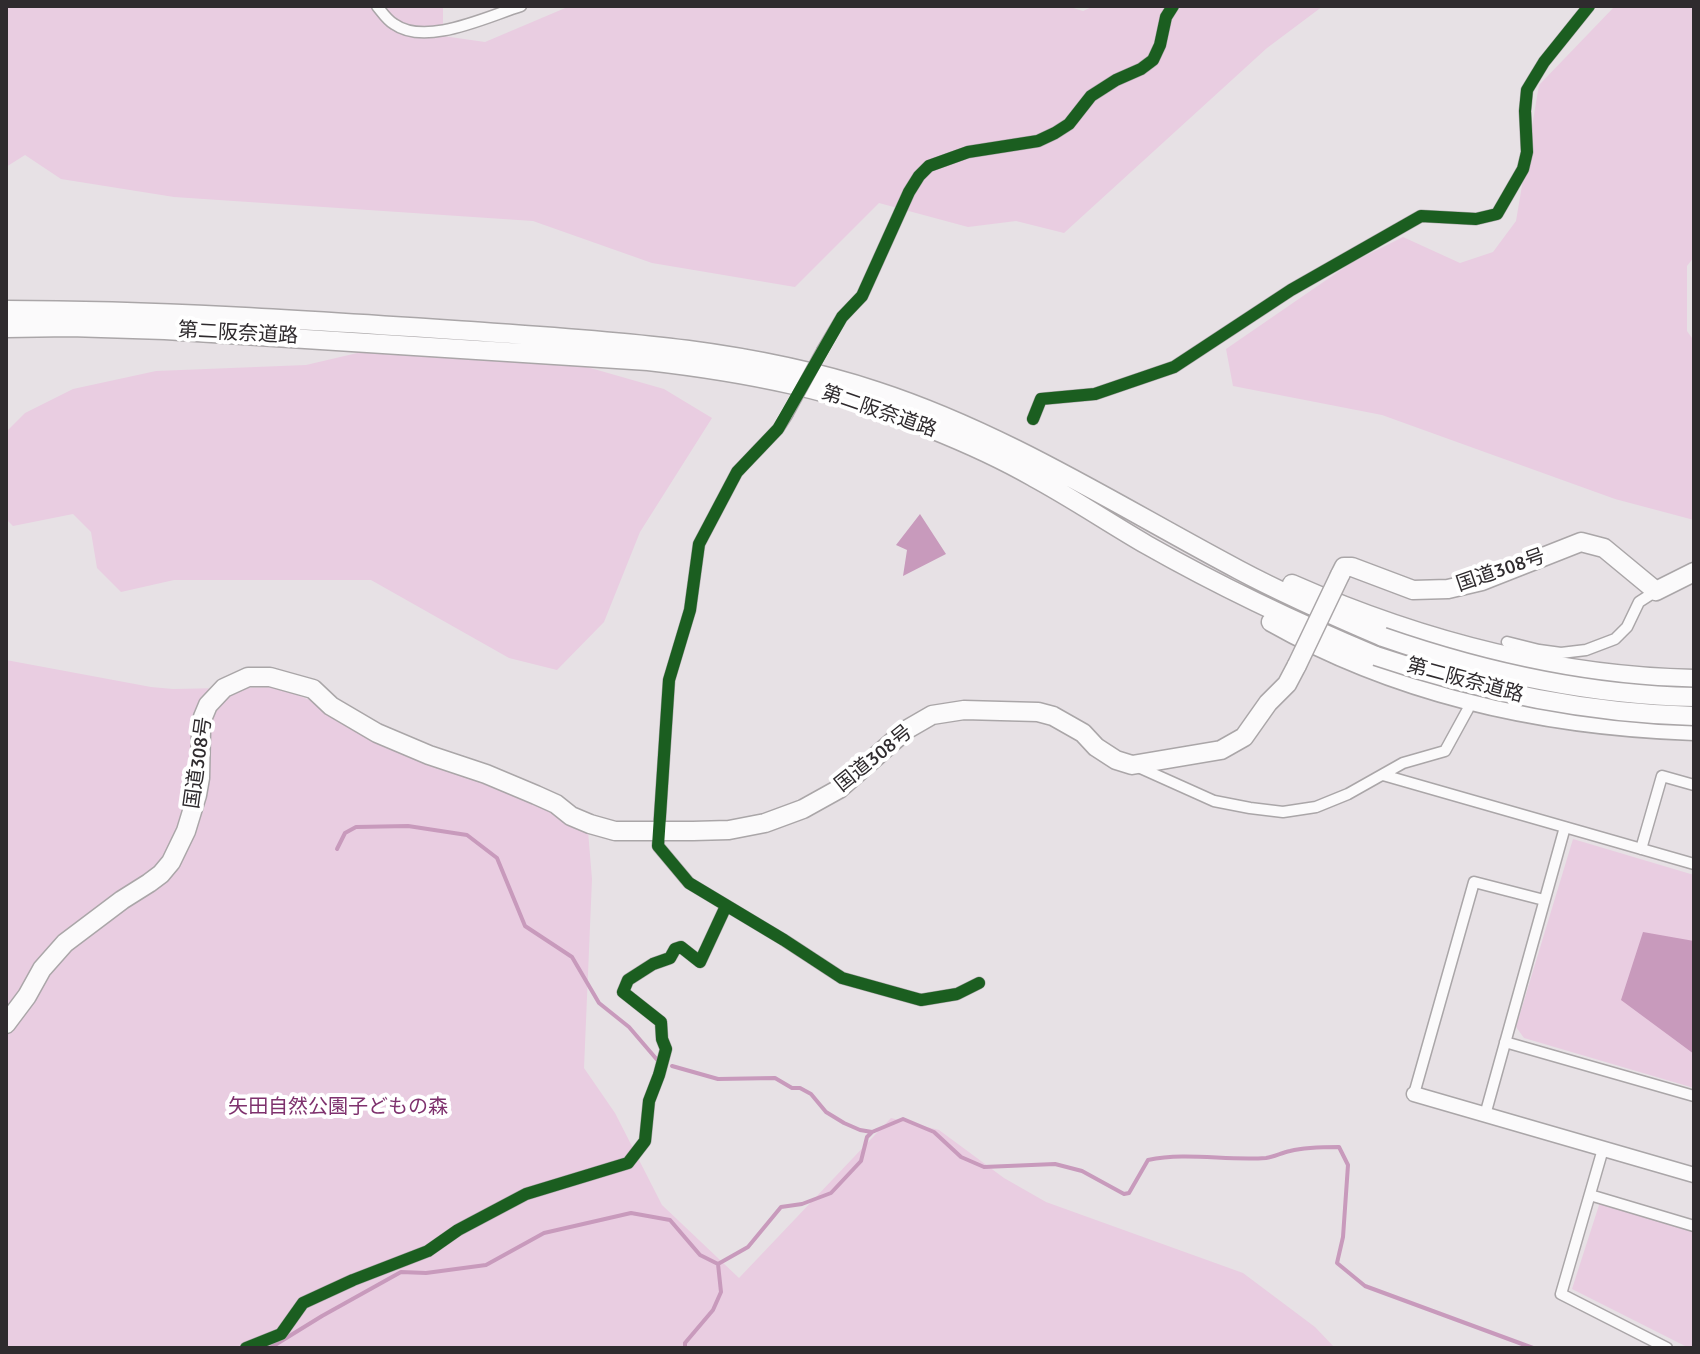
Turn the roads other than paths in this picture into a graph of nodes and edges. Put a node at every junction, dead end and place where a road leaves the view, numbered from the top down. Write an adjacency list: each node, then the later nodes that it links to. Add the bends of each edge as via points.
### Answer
1 (377, 6): 2 (street, via 395,26 437,32)
2 (521, 6)
3 (1173, 6): 22 (street, bridge, via 1153,60 1091,96 1069,124 1038,141 968,152 929,166 909,192 862,296 842,317 778,429 737,472 699,544 690,610 669,680)
4 (1589, 6): 7 (street, via 1527,90 1523,169 1497,214 1476,219 1421,216 1291,290 1174,367 1095,394 1041,399)
5 (6, 310): 8 (highway, 第二阪奈道路, via 424,328 649,344 768,362 878,391 975,429)
6 (6, 328): 9 (highway, 第二阪奈道路, via 165,330 422,345 648,361 765,378 871,406 981,450)
7 (1033, 419)
8 (1158, 525): 13 (highway, via 1308,591 1462,645 1576,669); 14 (highway, 第二阪奈道路, bridge, via 1283,592 1383,637 1460,662 1611,692)
9 (1149, 546): 16 (highway, 第二阪奈道路, bridge, via 1304,625 1452,680 1610,711); 17 (highway, via 1298,637 1372,670 1527,714)
10 (1694, 572): 11 (highway)
11 (1656, 591): 12 (street, via 1639,602 1615,639 1586,650 1561,653); 18 (highway, 国道308号, bridge, via 1604,548 1581,542 1448,589 1413,590 1344,567 1287,684 1244,737 1221,750)
12 (1507, 642)
13 (1694, 679)
14 (1694, 697)
15 (1468, 709): 19 (street, via 1445,751)
16 (1694, 716)
17 (1694, 731)
18 (1132, 765): 19 (street, via 1214,801 1283,812 1316,807); 22 (highway, 国道308号, via 1116,760 1053,716 964,710 932,715 906,730 839,789 803,809 729,830)
19 (1383, 775): 21 (street)
20 (1694, 785): 23 (street, via 1662,776)
21 (1565, 827): 23 (street); 25 (street)
22 (659, 831): 26 (street, via 658,846 689,883); 28 (highway, 国道308号, via 615,831 590,824 536,795 377,733 313,689 248,677 224,688 203,717 197,795 171,862 58,949)
23 (1641, 849): 24 (street)
24 (1694, 864)
25 (1544, 900): 29 (street); 30 (street, via 1474,882)
26 (726, 906): 27 (street, via 842,978 921,1000 957,994); 37 (street, via 700,962 681,947 675,949 670,958 628,980 623,992 661,1022 666,1049 649,1101 645,1141 628,1163 526,1194 428,1251 303,1303 281,1334)
27 (979, 983)
28 (6, 1024)
29 (1505, 1042): 31 (street); 32 (street)
30 (1414, 1094): 32 (street)
31 (1694, 1096)
32 (1485, 1115): 33 (street)
33 (1603, 1149): 34 (street); 35 (street)
34 (1694, 1175)
35 (1590, 1195): 36 (street); 38 (street, via 1561,1294)
36 (1694, 1226)
37 (246, 1348)
38 (1667, 1348)

